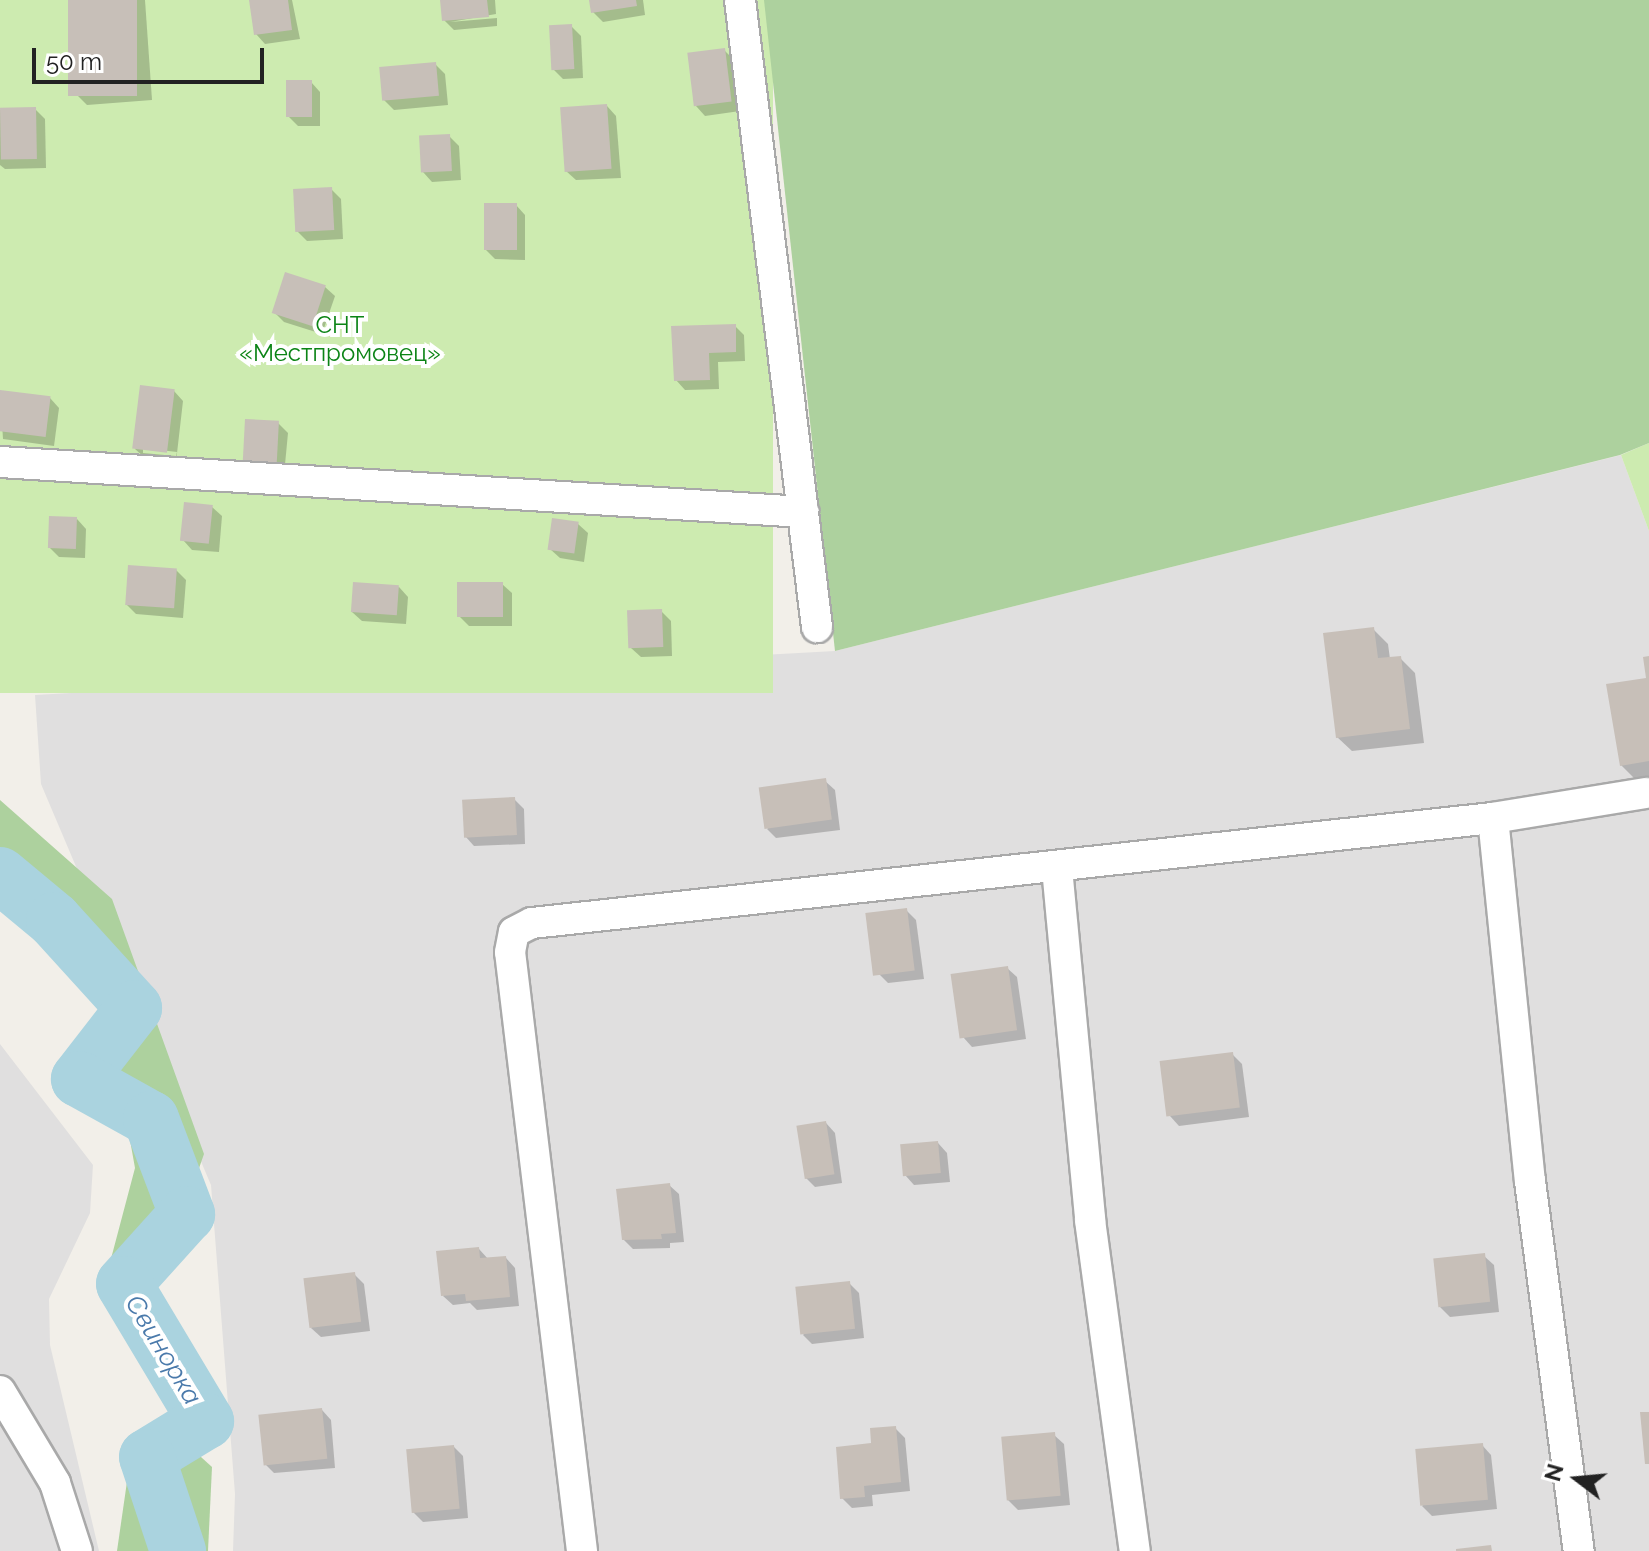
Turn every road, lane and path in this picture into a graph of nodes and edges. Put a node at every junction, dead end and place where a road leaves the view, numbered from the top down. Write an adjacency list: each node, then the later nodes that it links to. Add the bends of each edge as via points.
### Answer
1 (740, 0): 3 (street)
2 (0, 462): 3 (street)
3 (803, 512): 4 (street)
4 (817, 627)
5 (1646, 793): 6 (street)
6 (1493, 818): 7 (street); 12 (street, via 1530,1181)
7 (1057, 868): 10 (street, via 546,922 514,932 510,952); 11 (street, via 1090,1220)
8 (0, 1391): 9 (street, via 55,1483)
9 (77, 1551)
10 (582, 1551)
11 (1135, 1551)
12 (1579, 1551)

